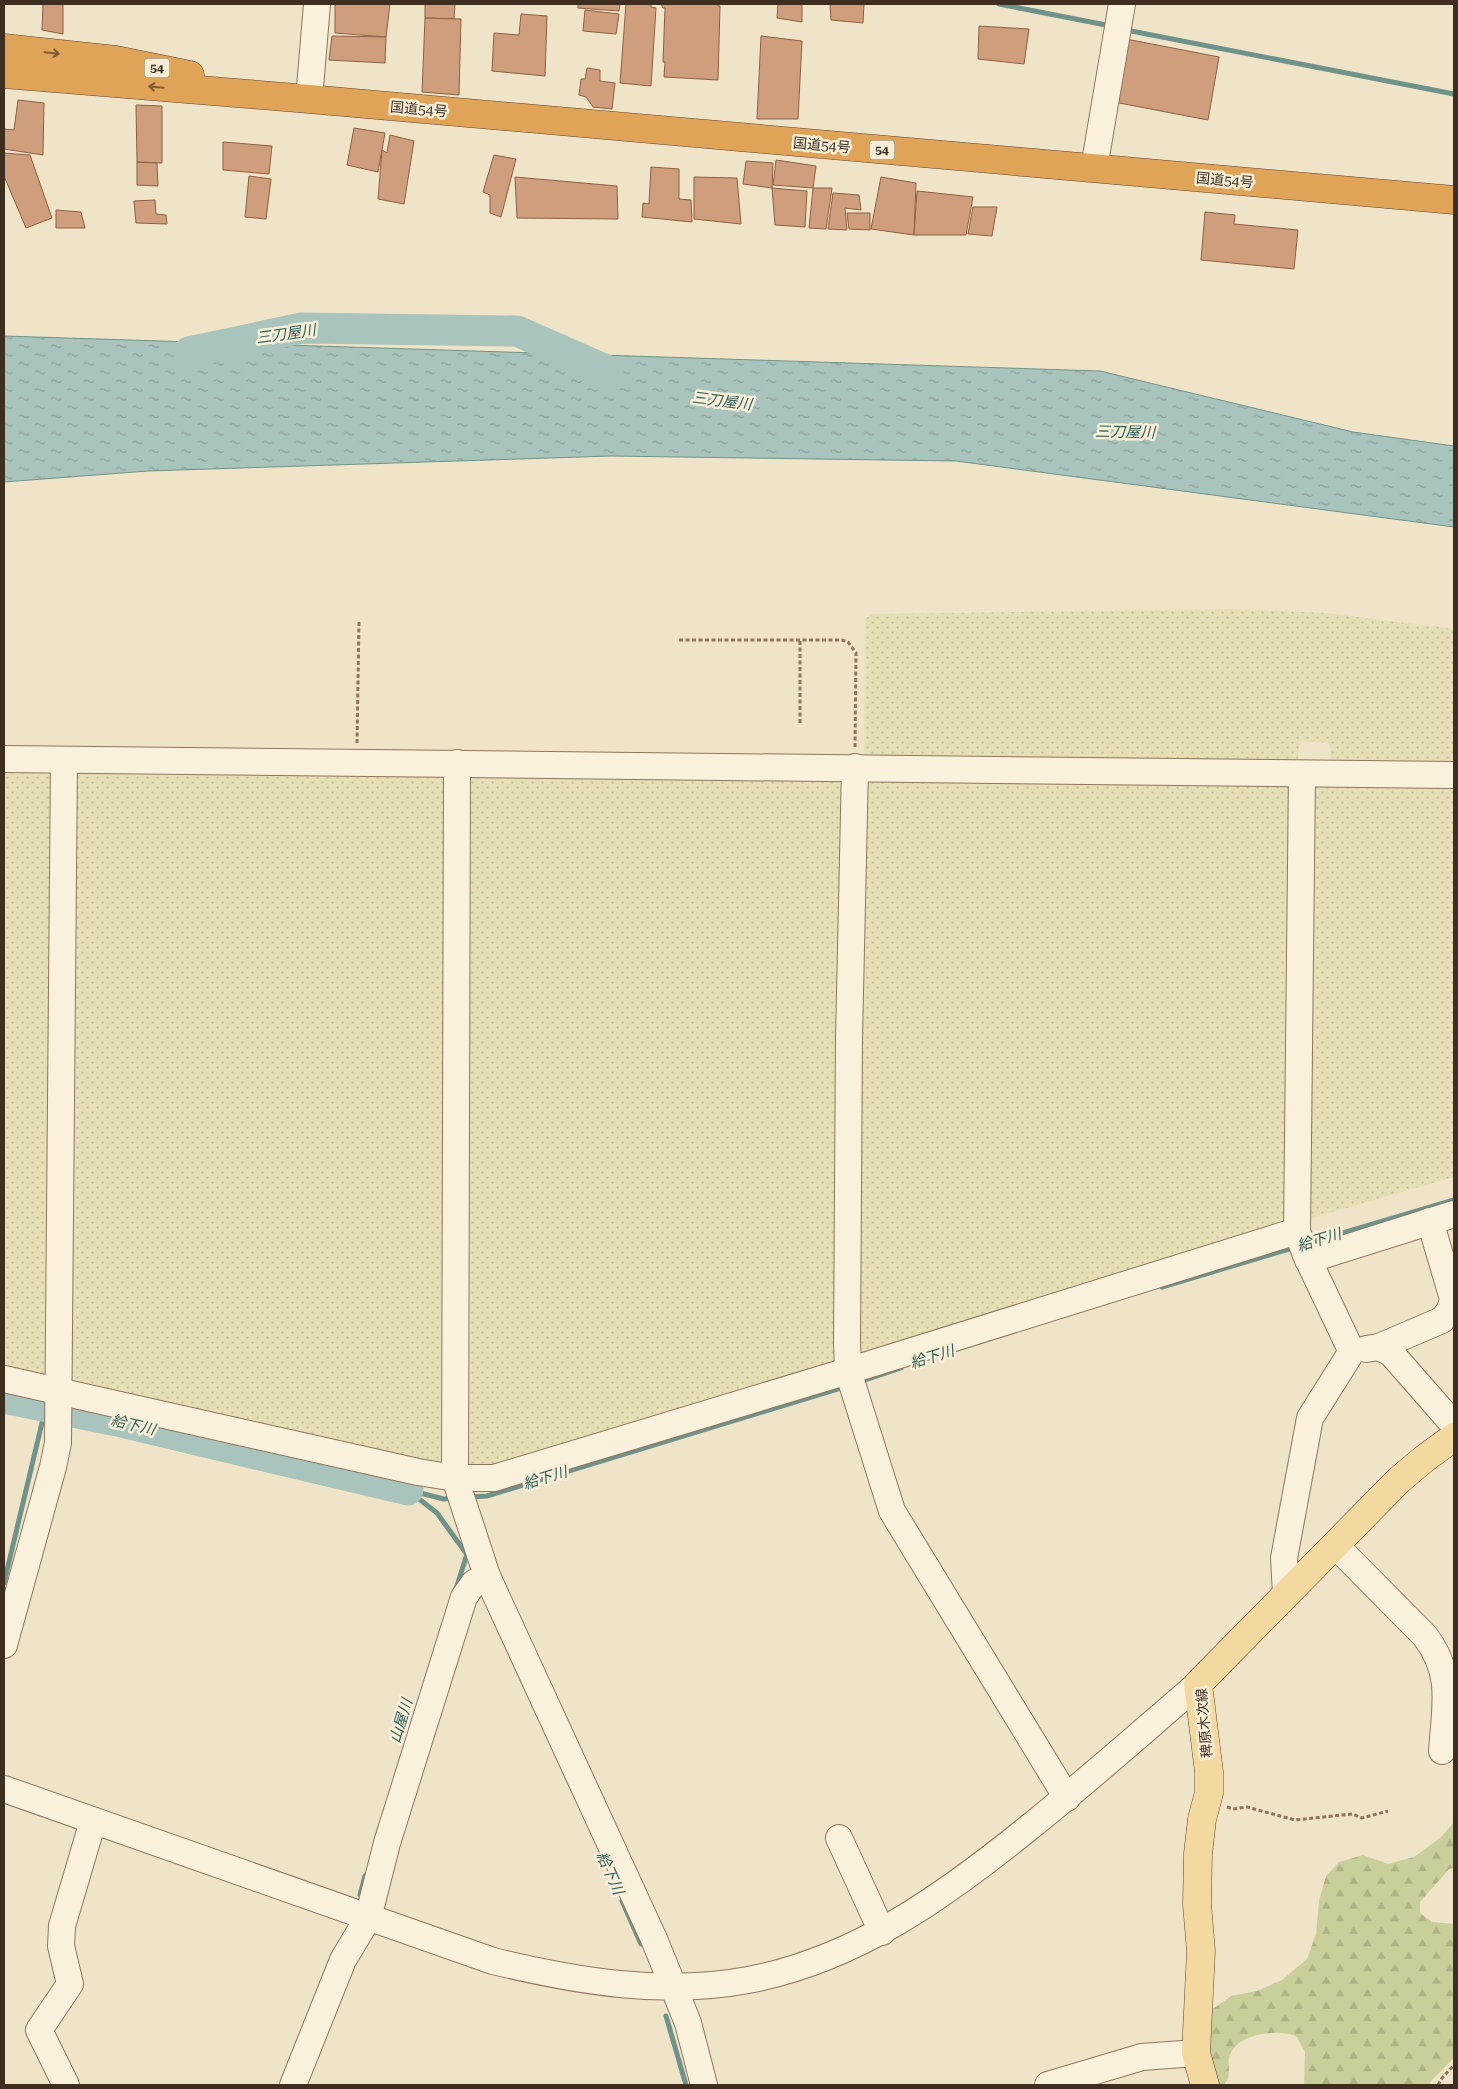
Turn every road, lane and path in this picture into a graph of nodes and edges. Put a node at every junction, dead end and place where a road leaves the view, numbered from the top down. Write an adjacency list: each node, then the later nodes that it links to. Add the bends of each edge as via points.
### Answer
1 (317, 4): 5 (street)
2 (1122, 4): 6 (street)
3 (4, 48): 5 (highway, 国道54号 / 54, one-way to 5, via 116,60)
4 (4, 74): 5 (highway, 国道54号 / 54, one-way to 4)
5 (309, 99): 6 (highway, 国道54号 / 54)
6 (1094, 168): 7 (highway, 国道54号 / 54)
7 (1454, 200)
8 (360, 621): 14 (path)
9 (679, 640): 10 (path)
10 (800, 640): 11 (path); 16 (path, via 842,640 854,650)
11 (800, 723)
12 (4, 759): 13 (street)
13 (64, 760): 14 (street); 25 (street)
14 (357, 762): 15 (street)
15 (457, 763): 16 (street); 28 (street)
16 (855, 768): 17 (street); 24 (street, via 848,1047 847,1342)
17 (1302, 774): 18 (street); 20 (street)
18 (1454, 776)
19 (1442, 1217): 20 (street); 21 (street, via 1453,1299 1450,1310 1442,1320)
20 (1303, 1246): 22 (street, via 1350,1348); 24 (street)
21 (1378, 1347): 22 (street); 26 (street, via 1391,1353)
22 (1349, 1352): 31 (street, via 1310,1418 1284,1558)
23 (4, 1380): 25 (street)
24 (851, 1380): 28 (street, via 494,1478); 36 (street, via 892,1511)
25 (58, 1396): 28 (street, via 418,1472); 32 (street, via 59,1425 53,1467)
26 (1454, 1425)
27 (1454, 1437): 29 (main road, 稗原木次線, via 1399,1480)
28 (459, 1491): 30 (street)
29 (1335, 1545): 31 (main road, 稗原木次線); 34 (street, via 1425,1636 1440,1659 1446,1681)
30 (481, 1579): 41 (street, via 466,1592 461,1606 387,1843); 43 (street, via 650,1930)
31 (1286, 1594): 33 (main road, 稗原木次線)
32 (4, 1645)
33 (1198, 1684): 36 (street); 37 (main road, 稗原木次線, via 1209,1772)
34 (1442, 1751)
35 (4, 1789): 39 (street)
36 (1066, 1798): 42 (street, via 952,1887)
37 (1206, 1802): 38 (path, via 1295,1820 1352,1814 1362,1818); 44 (main road, 稗原木次線, via 1198,1854 1196,1904 1201,1951)
38 (1388, 1811)
39 (93, 1821): 41 (street); 46 (street, via 62,1926 61,1946 70,1984 39,2030)
40 (839, 1838): 42 (street)
41 (368, 1918): 43 (street, via 493,1961 546,1974 608,1984); 47 (street, via 343,1960)
42 (882, 1932): 43 (street, via 830,1956 774,1974)
43 (674, 1987): 48 (street, via 688,2023)
44 (1196, 2053): 49 (street, via 1142,2057); 50 (main road, 稗原木次線)
45 (1454, 2065): 51 (path)
46 (66, 2085)
47 (293, 2085)
48 (704, 2085)
49 (1048, 2085)
50 (1204, 2085)
51 (1438, 2085)

